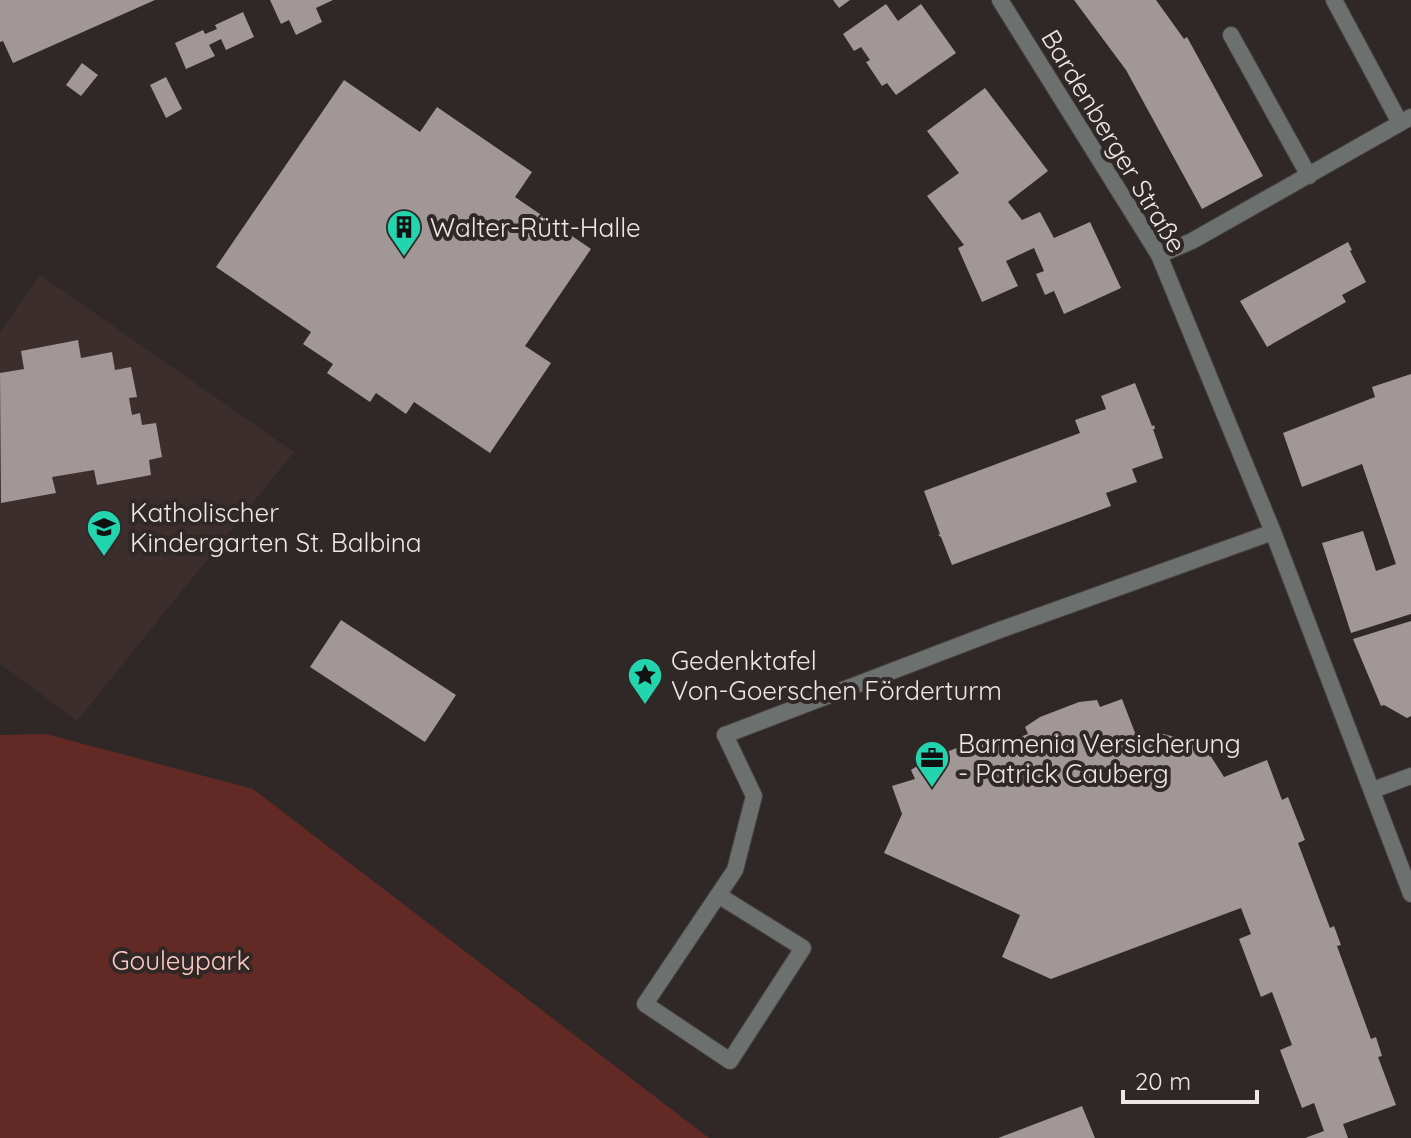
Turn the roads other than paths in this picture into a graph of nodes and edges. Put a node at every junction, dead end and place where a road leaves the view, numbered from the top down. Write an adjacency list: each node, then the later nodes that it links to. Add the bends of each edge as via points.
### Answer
1 (1000, 0): 6 (street, Bardenberger Straße)
2 (1334, 0): 4 (street)
3 (1231, 35): 5 (street)
4 (1406, 120): 5 (street)
5 (1309, 176): 6 (street)
6 (1159, 255): 7 (street, Bardenberger Straße)
7 (1273, 532): 9 (street, Bardenberger Straße); 11 (street, via 725,735 754,796 735,870)
8 (1411, 776): 9 (street)
9 (1373, 790): 10 (street, Bardenberger Straße)
10 (1411, 894)
11 (718, 895): 11 (street, via 645,1004 730,1061 803,948)

